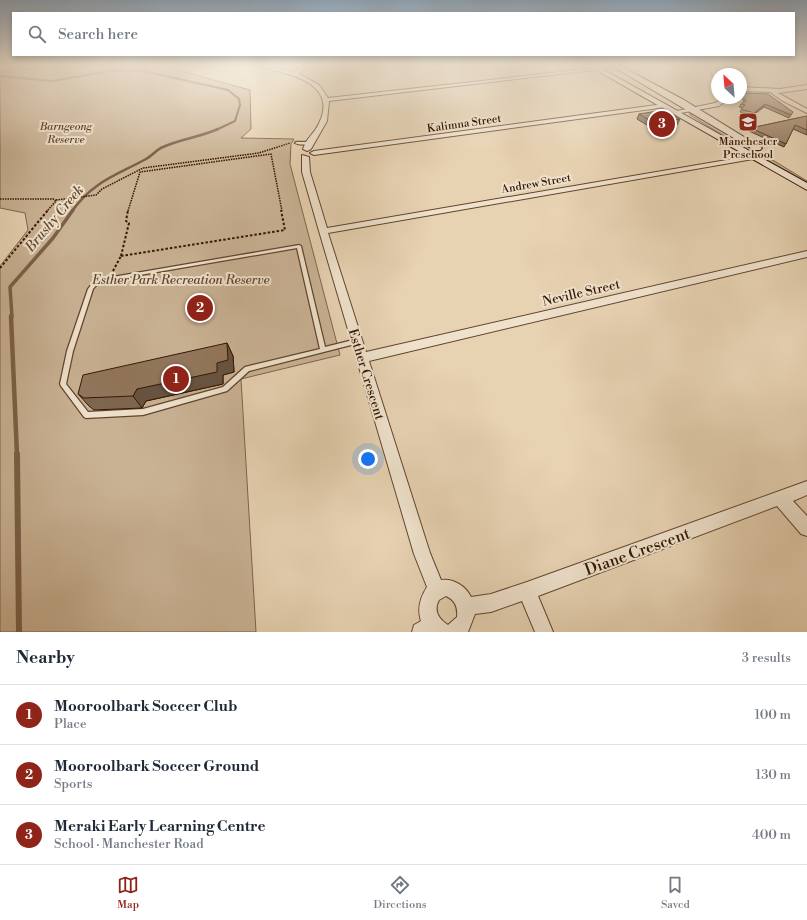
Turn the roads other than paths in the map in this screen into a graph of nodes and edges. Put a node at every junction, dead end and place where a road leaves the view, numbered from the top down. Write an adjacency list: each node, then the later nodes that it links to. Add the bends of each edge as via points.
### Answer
1 (323, 95): 6 (street)
2 (363, 95): 6 (street)
3 (645, 95): 8 (main road)
4 (669, 95): 9 (main road)
5 (778, 95): 10 (street)
6 (326, 100): 13 (street, via 325,119)
7 (718, 104): 9 (street)
8 (664, 106): 11 (main road); 13 (street, Kalimna Street)
9 (693, 109): 11 (street); 15 (main road)
10 (807, 111)
11 (674, 112): 14 (main road)
12 (297, 143): 13 (lane)
13 (309, 150): 17 (street, Esther Crescent, via 306,172)
14 (753, 157): 16 (main road); 17 (street, Andrew Street)
15 (807, 178)
16 (807, 187)
17 (323, 231): 19 (street, Esther Crescent)
18 (807, 254): 21 (street, Neville Street)
19 (357, 341): 20 (lane); 21 (street, Esther Crescent)
20 (323, 350): 20 (lane, via 246,369 225,389 144,412 86,415 63,384 70,351 91,289 97,281 299,246)
21 (362, 358): 25 (street, Esther Crescent, via 422,554)
22 (807, 488): 23 (street, Diane Crescent)
23 (780, 498): 24 (street); 26 (street, Diane Crescent)
24 (807, 528)
25 (437, 590): 27 (street, via 452,589); 28 (street, via 432,594 427,607)
26 (527, 591): 27 (street, Diane Crescent, via 490,603); 30 (street)
27 (466, 606): 29 (street, via 464,622)
28 (432, 629)
29 (454, 632)
30 (544, 632)

